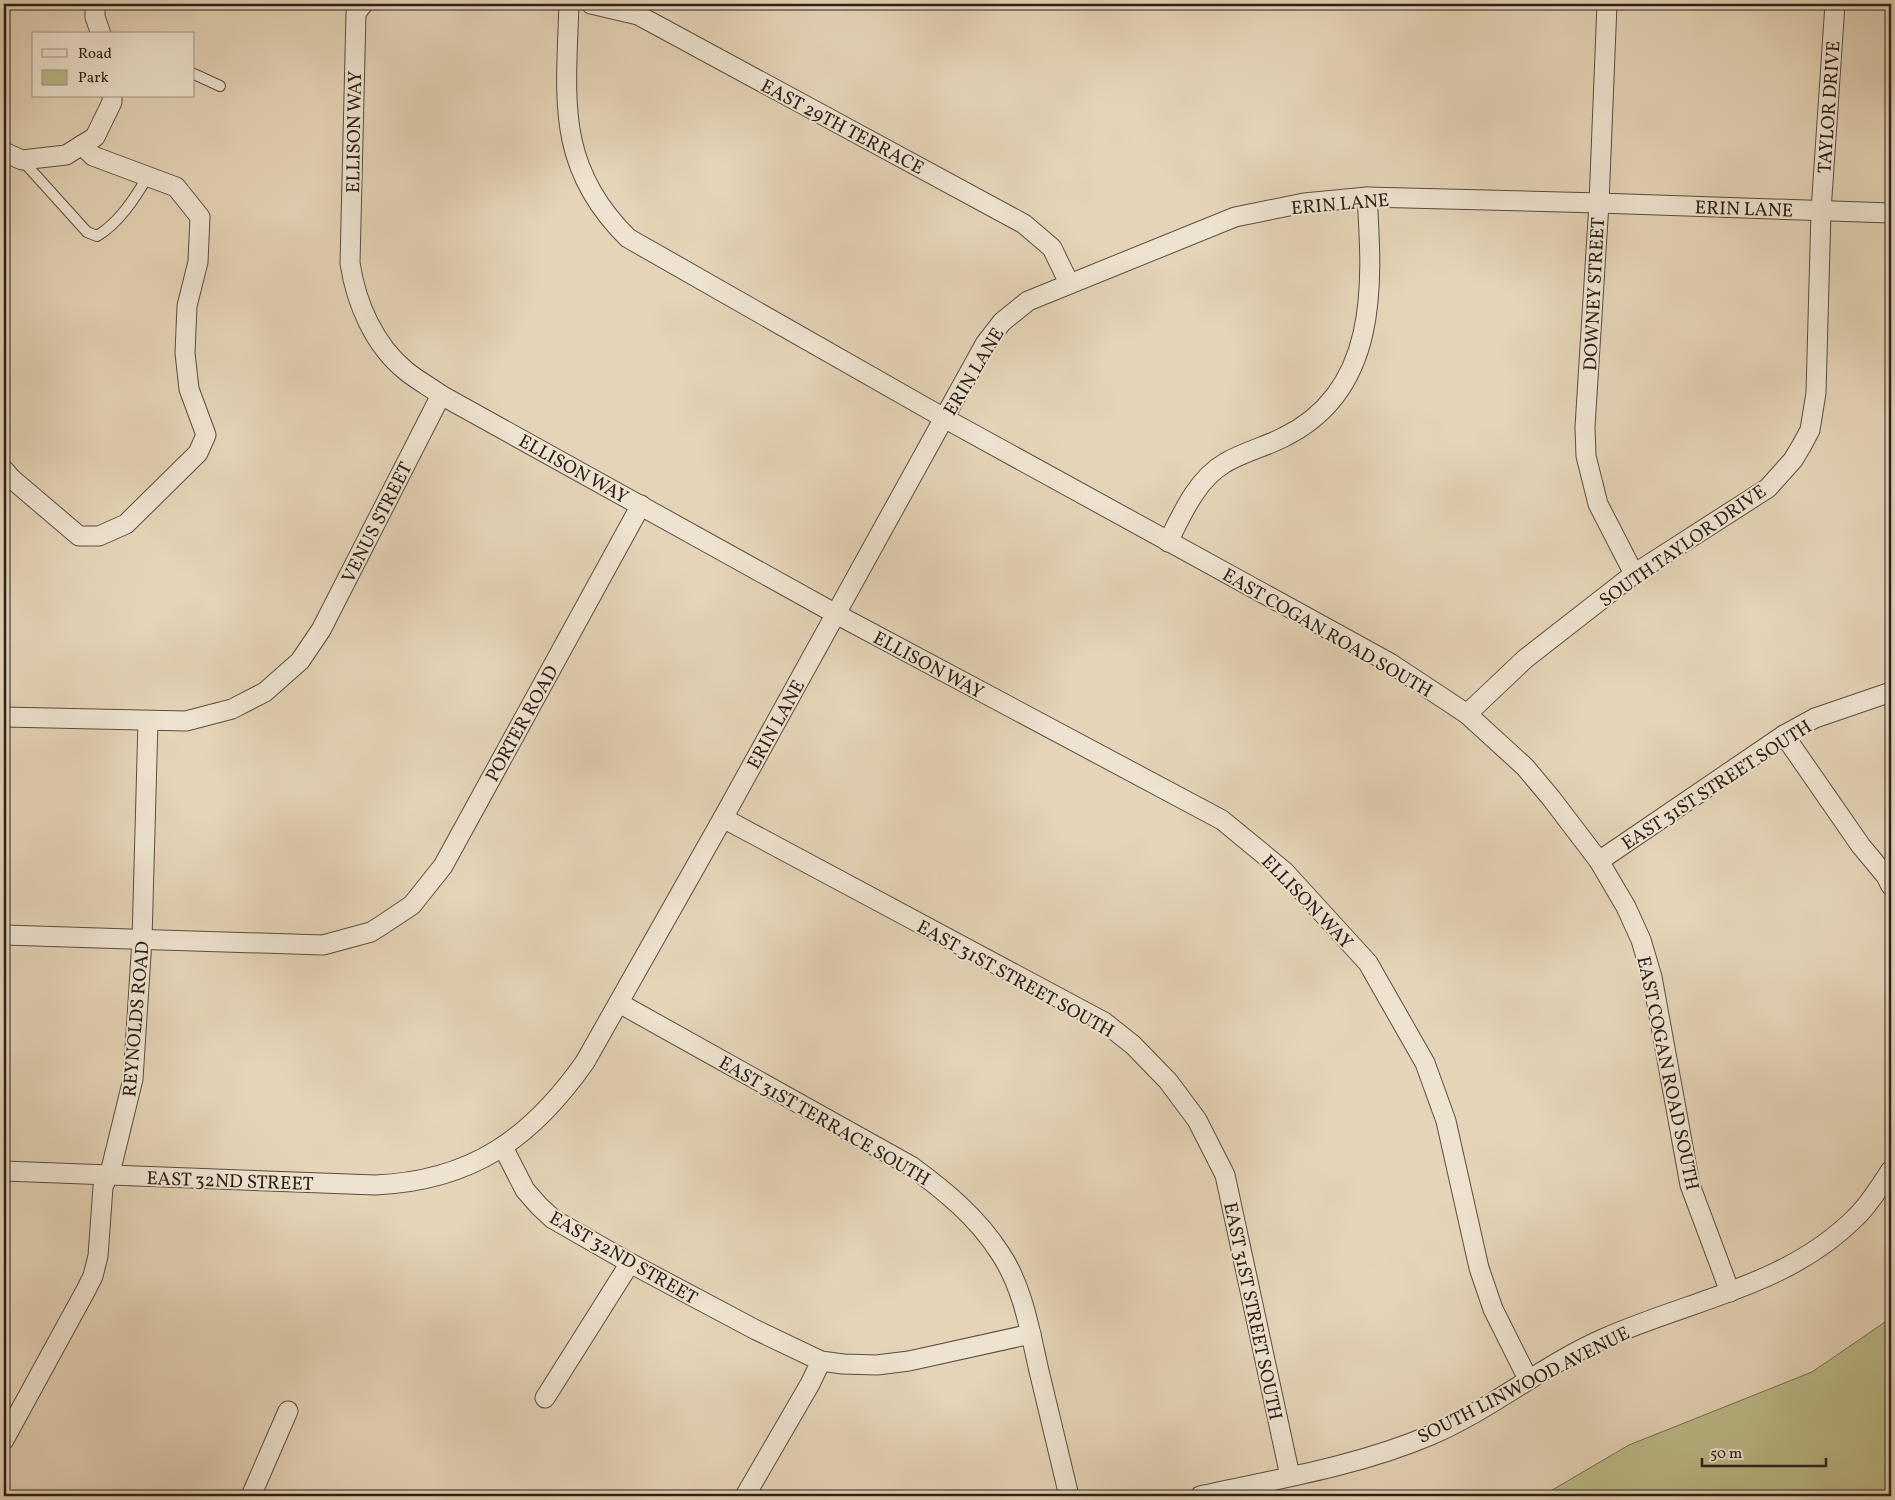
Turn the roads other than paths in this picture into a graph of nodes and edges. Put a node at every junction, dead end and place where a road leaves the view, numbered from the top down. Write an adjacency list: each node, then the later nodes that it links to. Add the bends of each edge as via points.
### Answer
1 (95, 4): 7 (street)
2 (363, 4): 20 (street, ELLISON WAY, via 356,12 350,263 353,281 364,314 382,344 405,370)
3 (570, 4): 21 (street, EAST COGAN ROAD SOUTH, via 566,101 570,140 587,185 615,225 628,238)
4 (591, 4): 19 (street, EAST 29TH TERRACE, via 638,15 1024,224 1052,248)
5 (1607, 4): 16 (street, DOWNEY STREET)
6 (1835, 4): 17 (street, TAYLOR DRIVE)
7 (100, 32)
8 (195, 74): 9 (lane)
9 (220, 86)
10 (112, 98): 11 (street, via 95,137)
11 (82, 145): 13 (street, via 66,155); 14 (street, via 93,156)
12 (4, 152): 13 (street)
13 (22, 160): 14 (lane, via 87,232 97,236 135,198)
14 (148, 176): 22 (street, via 176,188 200,216 198,262 187,306 185,353 189,389 206,435 198,453 126,524 99,536 78,536)
15 (1367, 197): 16 (street, ERIN LANE); 19 (street, ERIN LANE, via 1304,202 1235,217); 24 (street, via 1371,255 1366,321 1358,354 1346,380 1326,408 1304,426 1225,463 1210,474 1183,511)
16 (1599, 203): 17 (street, ERIN LANE); 25 (street, DOWNEY STREET, via 1586,456 1598,504)
17 (1821, 211): 18 (street, ERIN LANE); 25 (street, SOUTH TAYLOR DRIVE, via 1816,393 1810,430 1793,460 1768,488)
18 (1891, 213)
19 (1069, 283): 21 (street, ERIN LANE, via 1028,301 1002,322 985,344)
20 (441, 395): 23 (street, ELLISON WAY); 30 (street, VENUS STREET, via 321,630 300,661 265,692 232,709 186,720)
21 (944, 418): 24 (street, EAST COGAN ROAD SOUTH); 26 (street, ERIN LANE)
22 (4, 470)
23 (641, 505): 26 (street, ELLISON WAY); 36 (street, PORTER ROAD, via 443,866 412,905 370,932 323,945)
24 (1168, 542): 28 (street, EAST COGAN ROAD SOUTH, via 1390,663)
25 (1634, 574): 28 (street, SOUTH TAYLOR DRIVE, via 1526,659)
26 (836, 614): 32 (street, ERIN LANE); 46 (street, ELLISON WAY, via 1222,820 1284,871 1368,963 1425,1063 1446,1121 1479,1268 1494,1309)
27 (1891, 692): 31 (street, EAST 31ST STREET SOUTH, via 1815,718)
28 (1467, 714): 33 (street, EAST COGAN ROAD SOUTH, via 1525,767)
29 (4, 717): 30 (street)
30 (148, 721): 36 (street, REYNOLDS ROAD)
31 (1784, 734): 33 (street, EAST 31ST STREET SOUTH); 34 (street)
32 (723, 818): 37 (street, ERIN LANE); 50 (street, EAST 31ST STREET SOUTH, via 1104,1022 1133,1045 1168,1081 1197,1120 1225,1175)
33 (1599, 861): 43 (street, EAST COGAN ROAD SOUTH, via 1641,940 1652,977 1690,1185)
34 (1891, 886)
35 (4, 935): 36 (street)
36 (142, 940): 41 (street, REYNOLDS ROAD, via 133,1080)
37 (619, 1003): 38 (street, ERIN LANE, via 564,1092 532,1125); 44 (street, EAST 31ST TERRACE SOUTH, via 911,1166 942,1189 978,1223 1001,1254 1019,1292)
38 (503, 1147): 41 (street, EAST 32ND STREET, via 444,1174 396,1184); 42 (street, EAST 32ND STREET, via 538,1206 553,1219)
39 (1891, 1170): 43 (street, SOUTH LINWOOD AVENUE, via 1858,1216 1834,1238 1777,1273)
40 (4, 1171): 41 (street, EAST 32ND STREET)
41 (107, 1176): 49 (street, REYNOLDS ROAD, via 93,1276)
42 (630, 1263): 45 (street, EAST 32ND STREET); 47 (street)
43 (1730, 1292): 46 (street, SOUTH LINWOOD AVENUE, via 1604,1338)
44 (1031, 1334): 45 (street, EAST 32ND STREET, via 909,1362 877,1365); 53 (street, EAST 31ST TERRACE SOUTH)
45 (821, 1362): 52 (street)
46 (1528, 1379): 50 (street, SOUTH LINWOOD AVENUE, via 1473,1415 1432,1435 1340,1465)
47 (545, 1398)
48 (288, 1411): 51 (street)
49 (4, 1440)
50 (1290, 1476): 54 (street, SOUTH LINWOOD AVENUE)
51 (251, 1496)
52 (745, 1496)
53 (1069, 1496)
54 (1200, 1496)

